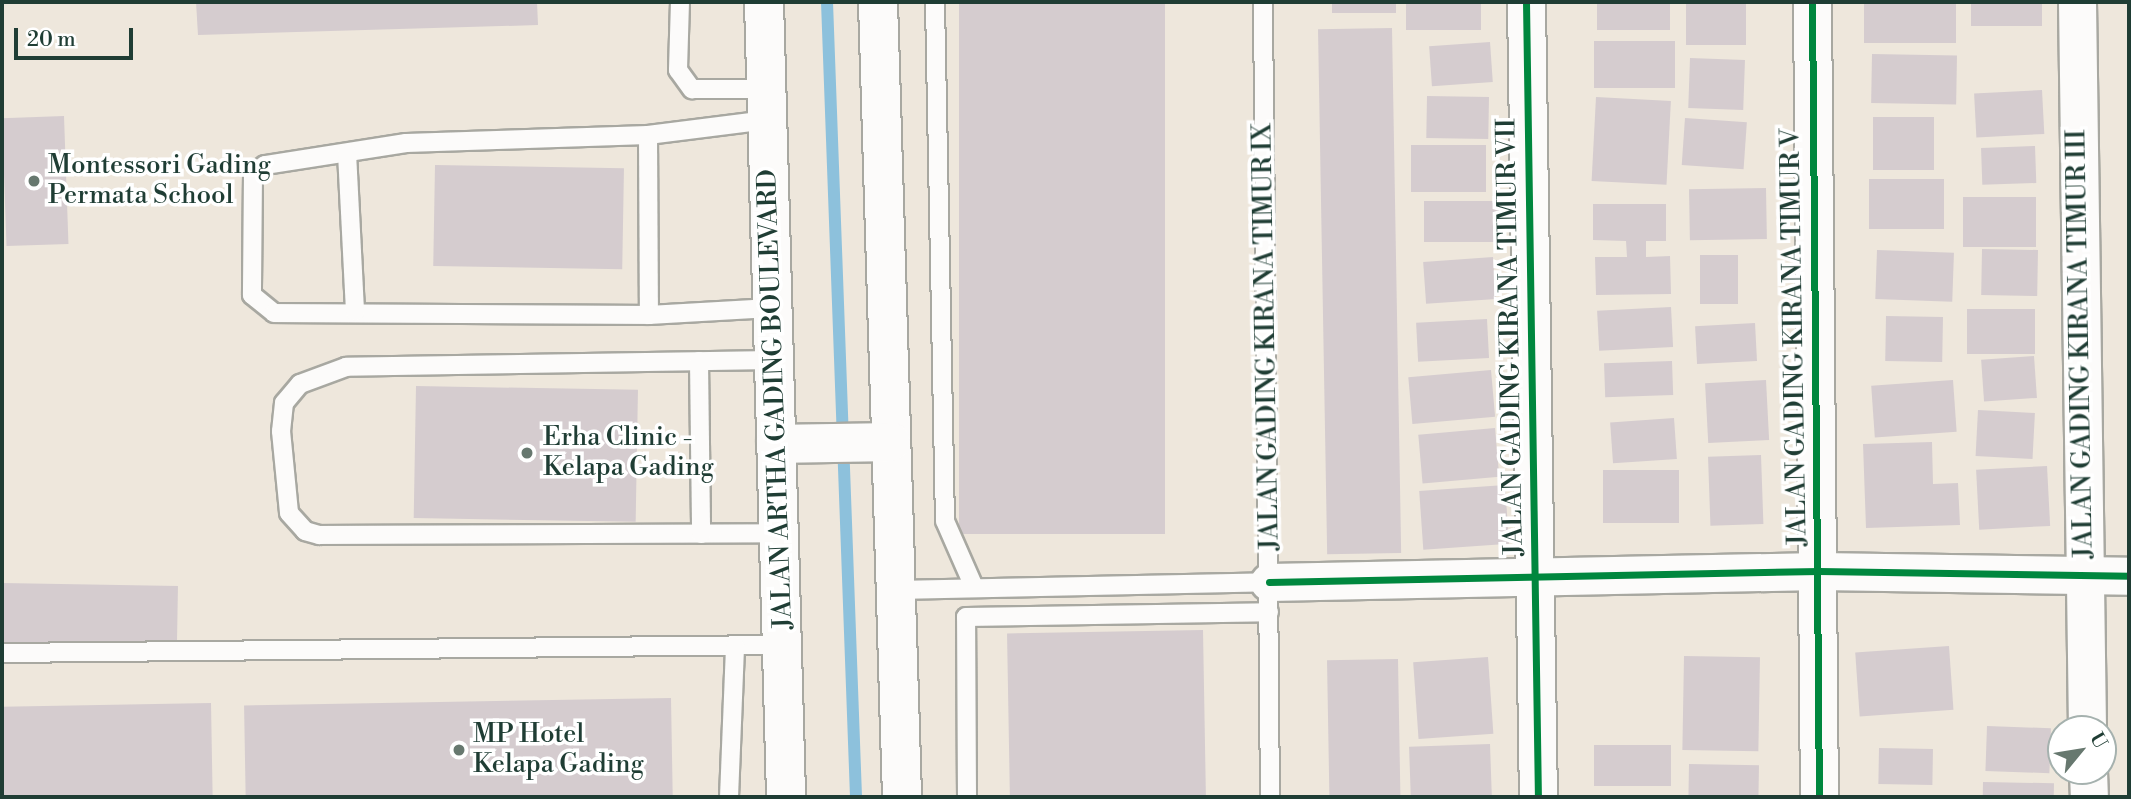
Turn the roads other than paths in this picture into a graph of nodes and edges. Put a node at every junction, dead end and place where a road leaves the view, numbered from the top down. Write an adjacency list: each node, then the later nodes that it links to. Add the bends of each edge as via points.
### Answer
1 (680, 2): 9 (lane, via 678,70 692,89)
2 (764, 2): 9 (main road, JALAN ARTHA GADING BOULEVARD)
3 (878, 2): 17 (main road)
4 (935, 2): 25 (lane, via 946,521)
5 (1263, 2): 27 (lane, JALAN GADING KIRANA TIMUR IX)
6 (1526, 2): 22 (street, JALAN GADING KIRANA TIMUR VII)
7 (1812, 2): 21 (street, JALAN GADING KIRANA TIMUR V)
8 (2077, 2): 23 (street, JALAN GADING KIRANA TIMUR III)
9 (767, 104): 10 (lane); 12 (main road, JALAN ARTHA GADING BOULEVARD)
10 (648, 135): 11 (lane, via 406,143); 14 (lane)
11 (347, 153): 13 (lane); 13 (lane, via 265,164 253,174 252,295 274,313)
12 (771, 308): 14 (lane); 15 (main road, JALAN ARTHA GADING BOULEVARD)
13 (355, 312): 14 (lane)
14 (649, 315)
15 (773, 360): 16 (lane); 18 (main road, JALAN ARTHA GADING BOULEVARD)
16 (699, 361): 20 (lane); 20 (lane, via 346,367 300,384 284,403 281,431 289,513 304,531 319,535)
17 (879, 442): 18 (main road); 26 (main road)
18 (791, 443): 19 (main road, JALAN ARTHA GADING BOULEVARD)
19 (782, 533): 20 (lane); 28 (main road, JALAN ARTHA GADING BOULEVARD)
20 (701, 534)
21 (1819, 570): 22 (street); 23 (street); 38 (street, JALAN GADING KIRANA TIMUR V)
22 (1536, 574): 27 (street); 37 (street, JALAN GADING KIRANA TIMUR VII)
23 (2084, 576): 24 (street); 31 (street, JALAN GADING KIRANA TIMUR III)
24 (2129, 576)
25 (974, 587): 26 (lane); 27 (lane)
26 (896, 590): 34 (main road)
27 (1269, 597): 35 (lane, via 966,617); 36 (lane, JALAN GADING KIRANA TIMUR IX)
28 (784, 645): 29 (lane); 33 (main road, JALAN ARTHA GADING BOULEVARD)
29 (735, 646): 30 (lane); 32 (lane)
30 (2, 653)
31 (2087, 715)
32 (729, 797)
33 (786, 797)
34 (902, 797)
35 (967, 797)
36 (1270, 797)
37 (1538, 797)
38 (1819, 797)

